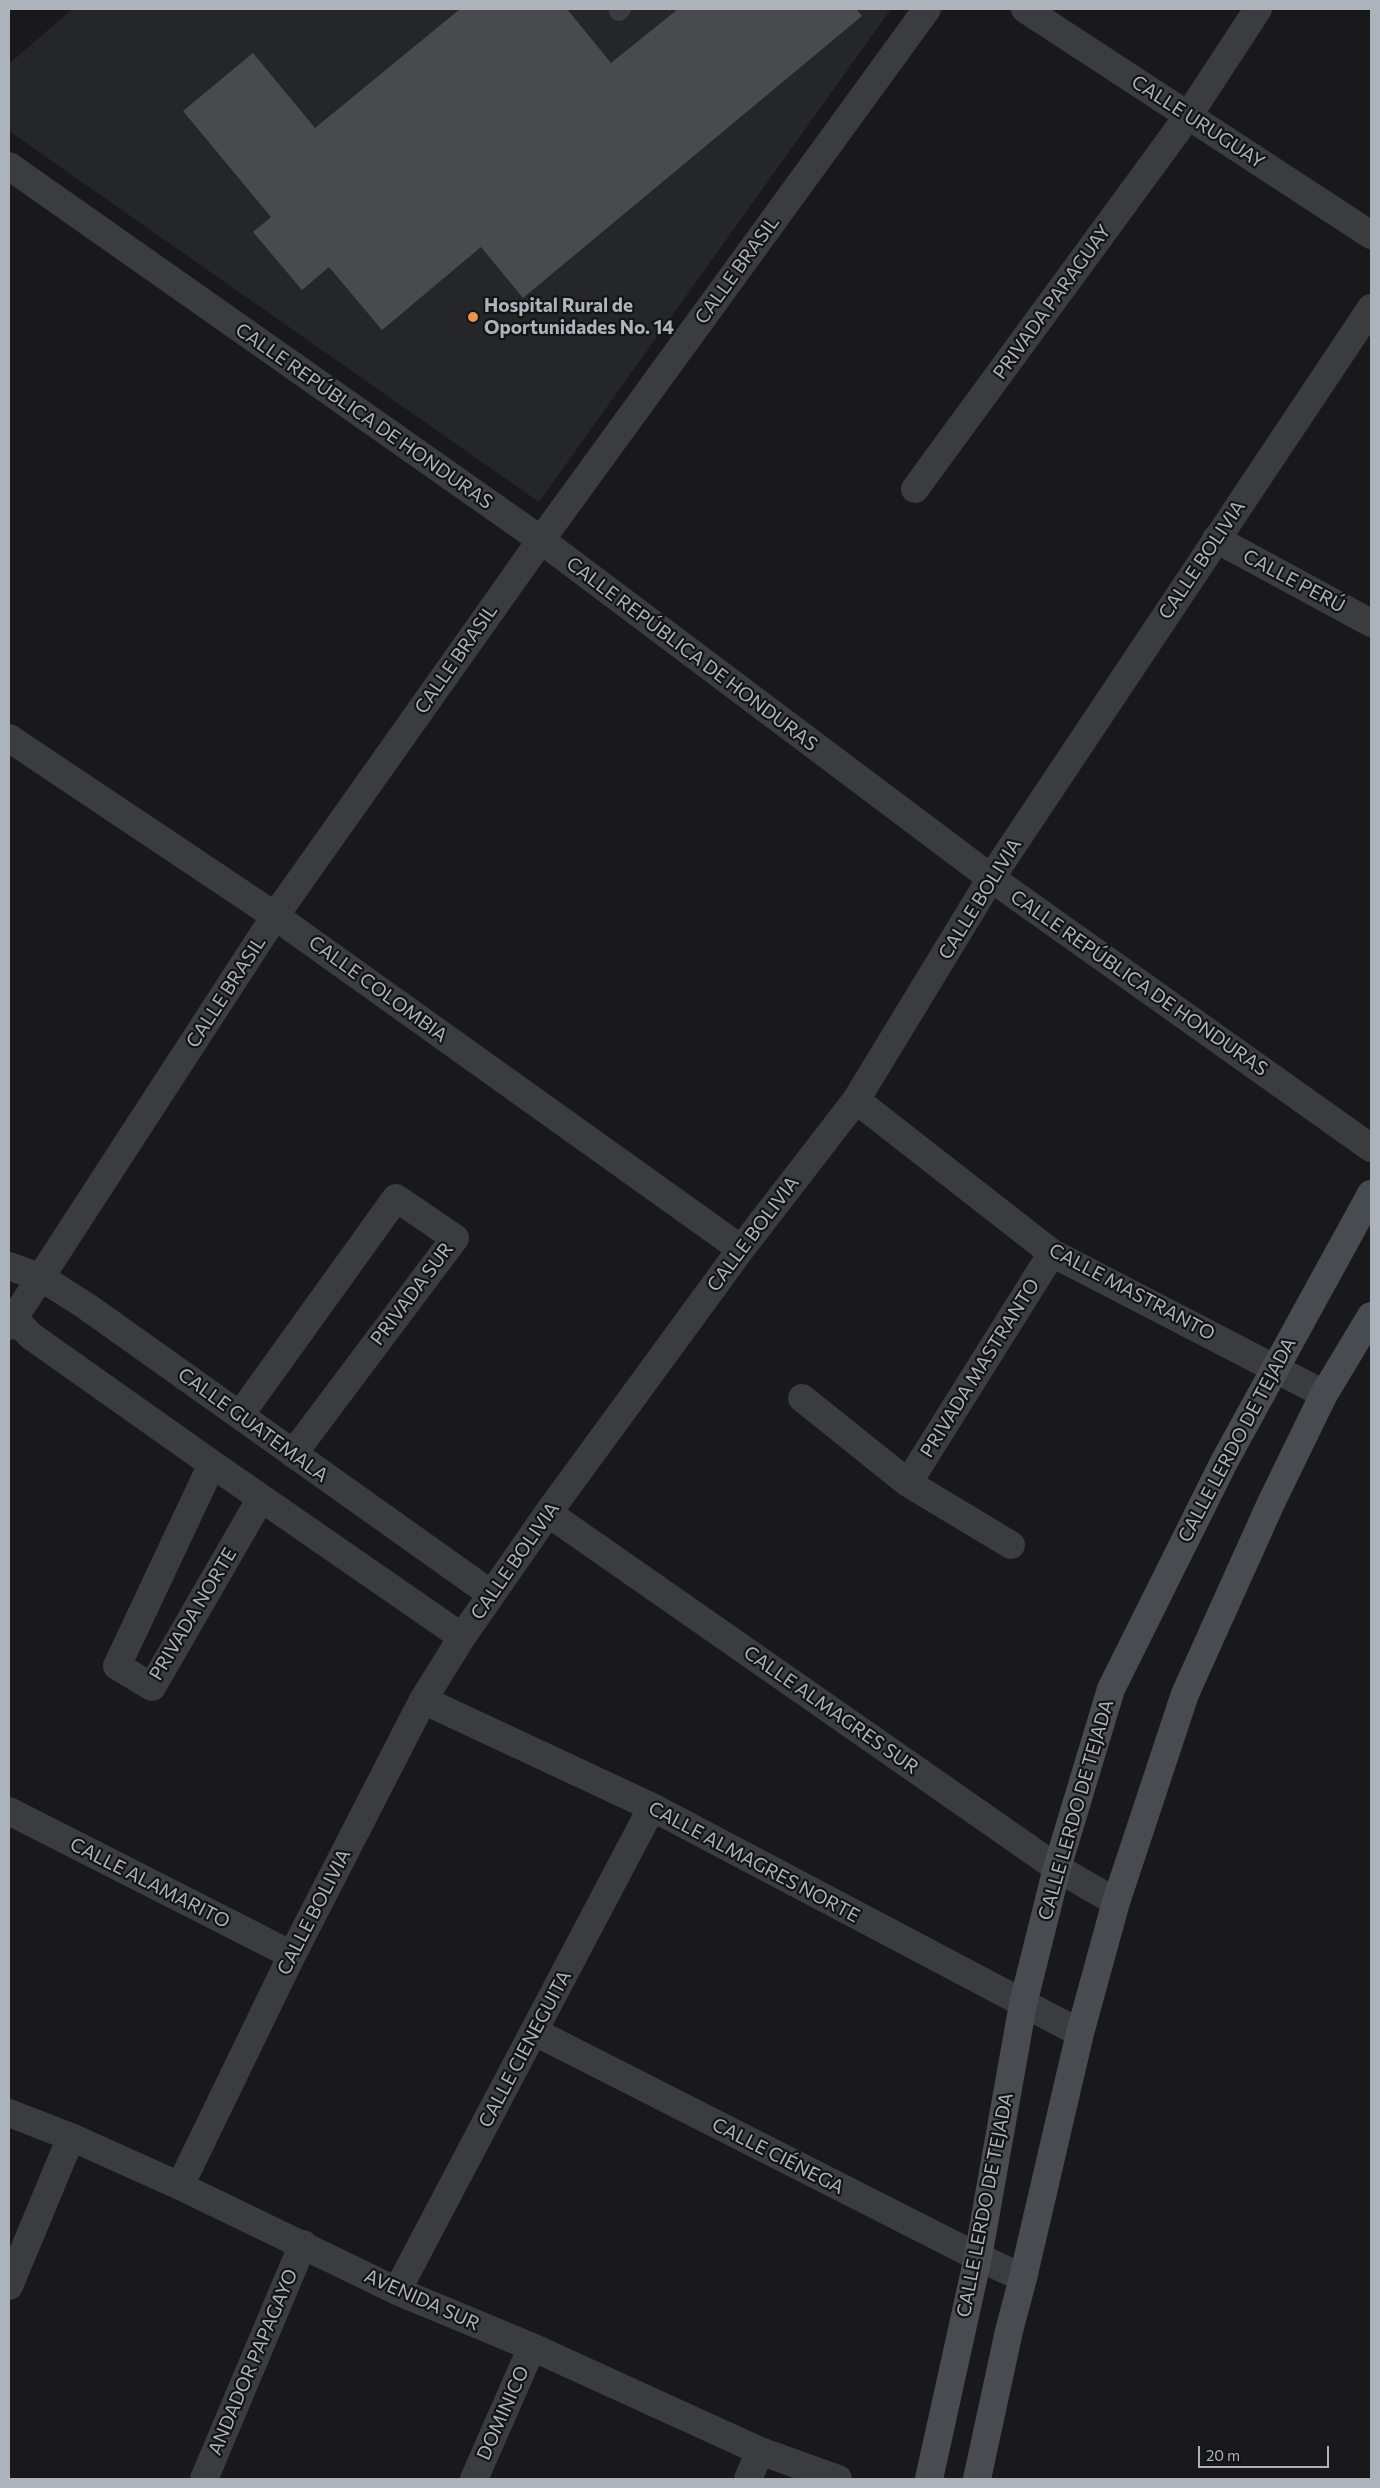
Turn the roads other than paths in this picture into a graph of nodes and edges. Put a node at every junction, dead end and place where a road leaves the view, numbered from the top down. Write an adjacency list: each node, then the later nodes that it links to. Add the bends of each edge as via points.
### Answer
1 (927, 9): 10 (street, CALLE BRASIL)
2 (1025, 9): 4 (street, CALLE URUGUAY)
3 (1258, 9): 4 (street, PRIVADA PARAGUAY)
4 (1188, 116): 6 (street, CALLE URUGUAY); 8 (street, PRIVADA PARAGUAY)
5 (9, 166): 10 (street, CALLE REPÚBLICA DE HONDURAS)
6 (1371, 235)
7 (1371, 308): 9 (street, CALLE BOLIVIA)
8 (915, 489)
9 (1216, 539): 11 (street, CALLE PERÚ); 13 (street, CALLE BOLIVIA)
10 (541, 540): 13 (street, CALLE REPÚBLICA DE HONDURAS); 14 (street, CALLE BRASIL)
11 (1371, 623)
12 (9, 738): 14 (street, CALLE COLOMBIA)
13 (991, 878): 15 (street, CALLE BOLIVIA); 16 (street, CALLE REPÚBLICA DE HONDURAS)
14 (275, 916): 18 (street, CALLE COLOMBIA); 21 (street, CALLE BRASIL)
15 (856, 1100): 18 (street, CALLE BOLIVIA); 19 (street, CALLE MASTRANTO)
16 (1371, 1148)
17 (1371, 1194): 24 (street, CALLE LERDO DE TEJADA)
18 (741, 1249): 32 (street, CALLE BOLIVIA)
19 (1052, 1253): 24 (street, CALLE MASTRANTO); 30 (street, PRIVADA MASTRANTO)
20 (9, 1266): 21 (street, CALLE GUATEMALA)
21 (42, 1278): 23 (street, CALLE BRASIL); 27 (street, CALLE GUATEMALA)
22 (1371, 1316): 25 (street)
23 (10, 1319): 29 (street)
24 (1275, 1366): 25 (street, CALLE MASTRANTO); 39 (street, CALLE LERDO DE TEJADA, via 1111,1689)
25 (1324, 1394): 40 (street, via 1185,1694)
26 (802, 1398): 30 (street)
27 (240, 1415): 28 (street, CALLE GUATEMALA); 28 (street, PRIVADA SUR, via 396,1198 455,1238)
28 (293, 1454): 34 (street, CALLE GUATEMALA)
29 (212, 1464): 31 (street); 31 (street, PRIVADA NORTE, via 117,1666 152,1687)
30 (908, 1483): 33 (street)
31 (261, 1498): 35 (street)
32 (548, 1513): 34 (street, CALLE BOLIVIA); 39 (street, CALLE ALMAGRES SUR)
33 (1011, 1545)
34 (491, 1594): 35 (street, CALLE BOLIVIA)
35 (462, 1636): 36 (street, CALLE BOLIVIA)
36 (423, 1700): 37 (street, CALLE ALMAGRES NORTE); 41 (street, CALLE BOLIVIA)
37 (652, 1807): 42 (street, CALLE ALMAGRES NORTE); 43 (street, CALLE CIENEGUITA)
38 (9, 1811): 41 (street, CALLE ALAMARITO)
39 (1057, 1868): 40 (street, CALLE ALMAGRES SUR); 42 (street, CALLE LERDO DE TEJADA)
40 (1116, 1902): 44 (street)
41 (292, 1955): 47 (street, CALLE BOLIVIA)
42 (1023, 2004): 44 (street, CALLE ALMAGRES NORTE); 49 (street, CALLE LERDO DE TEJADA)
43 (534, 2032): 49 (street, CALLE CIÉNEGA); 52 (street, CALLE CIENEGUITA)
44 (1080, 2033): 50 (street)
45 (9, 2113): 46 (street, AVENIDA SUR)
46 (71, 2137): 47 (street, AVENIDA SUR); 51 (street)
47 (180, 2186): 48 (street, AVENIDA SUR)
48 (302, 2244): 52 (street, AVENIDA SUR); 55 (street, ANDADOR PAPAGAYO)
49 (978, 2258): 50 (street, CALLE CIÉNEGA); 59 (street, CALLE LERDO DE TEJADA)
50 (1023, 2278): 60 (street, via 1008,2331)
51 (9, 2286)
52 (397, 2291): 53 (street, AVENIDA SUR)
53 (532, 2347): 54 (street, AVENIDA SUR); 56 (street, DOMINICO)
54 (760, 2451): 57 (street); 58 (street, AVENIDA SUR)
55 (204, 2479)
56 (474, 2479)
57 (748, 2479)
58 (838, 2479)
59 (929, 2479)
60 (977, 2479)

